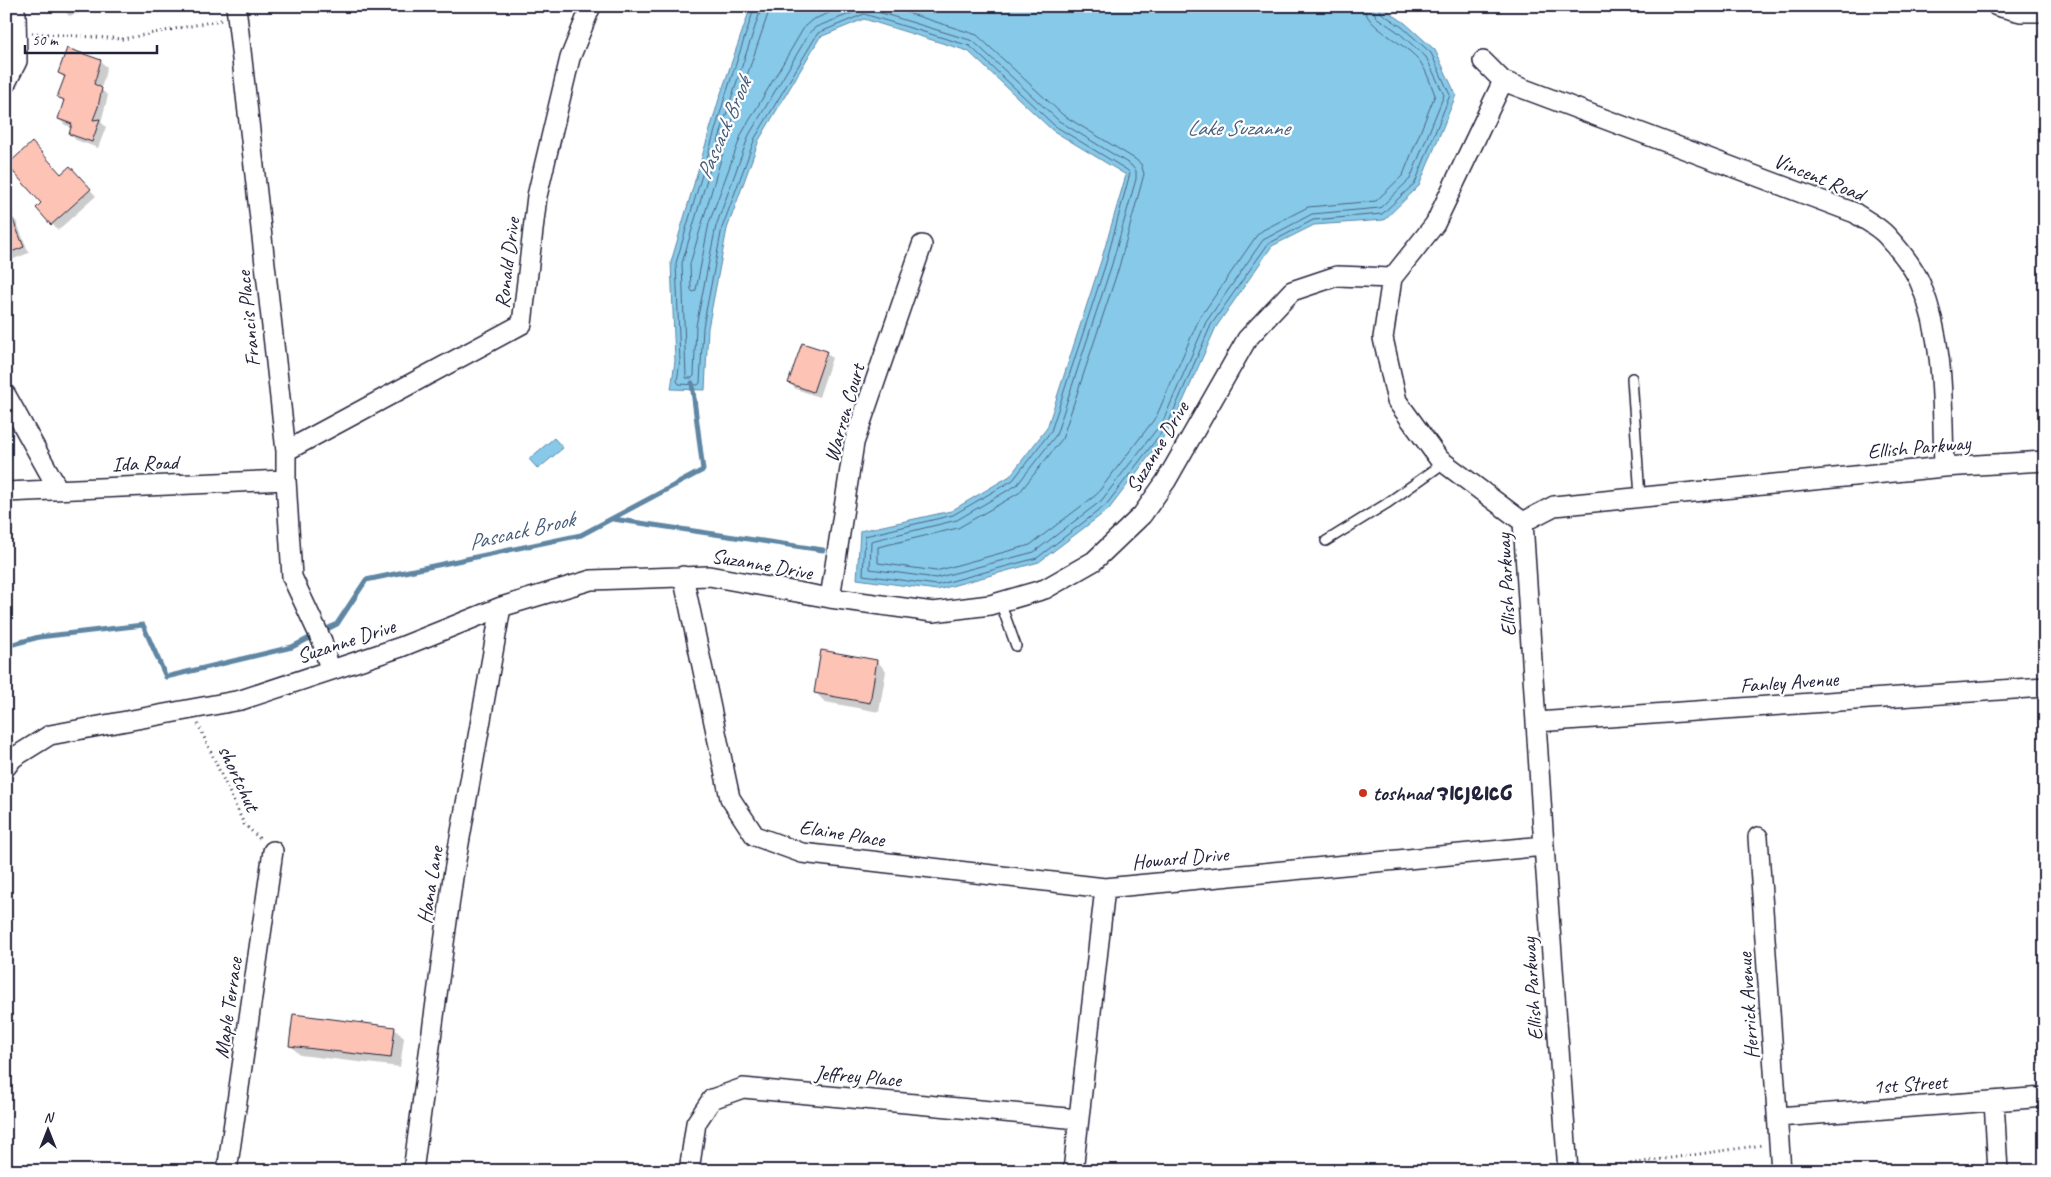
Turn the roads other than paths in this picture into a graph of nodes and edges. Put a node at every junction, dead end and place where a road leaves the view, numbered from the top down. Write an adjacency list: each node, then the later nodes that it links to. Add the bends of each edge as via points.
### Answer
1 (13, 6): 8 (street, via 17,61)
2 (591, 6): 13 (street, Ronald Drive, via 570,58 537,196 522,324)
3 (1997, 6): 5 (street, via 2020,12)
4 (236, 12): 13 (street, Francis Place)
5 (2045, 12)
6 (1484, 61): 7 (street, Vincent Road)
7 (1502, 81): 10 (street, via 1435,224); 16 (street, Vincent Road, via 1854,213 1885,233 1921,284 1932,323 1941,370)
8 (6, 83)
9 (922, 245): 24 (street, Warren Court, via 854,442)
10 (1392, 278): 15 (street, via 1383,338 1397,401); 25 (street, Suzanne Drive, via 1337,276 1292,291 1247,339 1166,481 1142,515 1094,561 1045,588)
11 (1632, 378): 20 (lane)
12 (6, 395): 18 (street)
13 (286, 451): 17 (street, Francis Place)
14 (2045, 461): 16 (street, Ellish Parkway)
15 (1444, 463): 21 (street); 22 (lane)
16 (1944, 467): 20 (street, Ellish Parkway)
17 (286, 480): 18 (street, Ida Road); 27 (street, Francis Place, via 292,577)
18 (58, 489): 19 (street, Ida Road)
19 (6, 492)
20 (1640, 497): 21 (street, Ellish Parkway, via 1554,506)
21 (1523, 522): 31 (street, Ellish Parkway)
22 (1326, 541)
23 (683, 576): 24 (street, Suzanne Drive, via 709,576); 26 (street, Suzanne Drive, via 591,580); 36 (street, Elaine Place, via 730,798 756,836 802,853)
24 (830, 598): 25 (street, Suzanne Drive, via 933,612)
25 (1000, 602): 28 (lane)
26 (501, 607): 29 (street, Suzanne Drive, via 402,647); 42 (street, Hana Lane, via 453,877)
27 (314, 622): 29 (street, Suzanne Drive)
28 (1016, 646)
29 (330, 670): 32 (street, Suzanne Drive, via 241,700 50,735 13,758)
30 (2045, 687): 31 (street, Fanley Avenue)
31 (1537, 722): 34 (street, Ellish Parkway)
32 (6, 767)
33 (1758, 837): 39 (street, Herrick Avenue)
34 (1544, 846): 36 (street, Howard Drive); 45 (street, Ellish Parkway)
35 (273, 851): 41 (street, Maple Terrace)
36 (1105, 888): 40 (street, Howard Drive)
37 (2045, 1097): 38 (street, 1st Street)
38 (1994, 1101): 39 (street, 1st Street); 47 (street)
39 (1778, 1117): 46 (street, Herrick Avenue)
40 (1078, 1119): 43 (street, Jeffrey Place, via 743,1088 712,1099 696,1123); 44 (street, Howard Drive)
41 (227, 1171)
42 (413, 1171)
43 (689, 1171)
44 (1073, 1171)
45 (1568, 1171)
46 (1781, 1171)
47 (1998, 1171)

